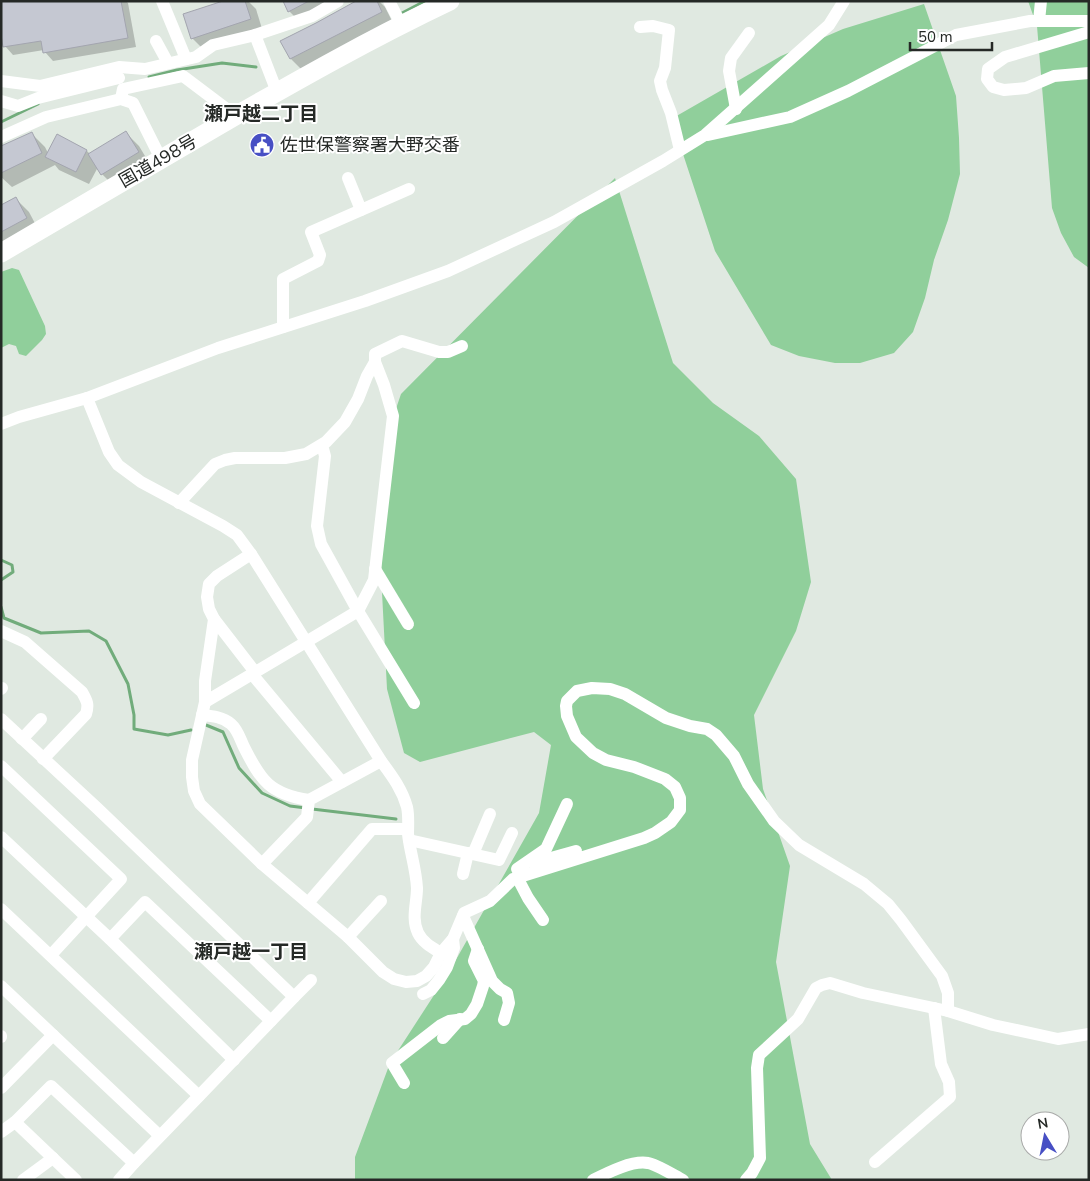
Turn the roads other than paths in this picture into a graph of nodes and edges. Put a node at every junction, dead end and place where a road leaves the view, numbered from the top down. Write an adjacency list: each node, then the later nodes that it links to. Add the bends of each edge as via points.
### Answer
1 (162, 1): 15 (street)
2 (338, 1): 13 (street, via 312,16)
3 (389, 1): 9 (street)
4 (450, 1): 9 (highway, 国道498号)
5 (844, 1): 22 (street, via 829,25)
6 (1041, 1): 7 (street)
7 (1039, 21): 8 (street); 24 (street, via 956,35 790,117)
8 (1089, 21)
9 (401, 24): 20 (highway, 国道498号)
10 (640, 27): 26 (street, via 669,30 665,68 660,81)
11 (1089, 32): 17 (street, via 1005,57 988,69 988,80 993,88 1004,90 1026,88 1054,76)
12 (749, 33): 22 (street, via 731,58 729,71)
13 (255, 34): 15 (street, via 213,46 196,57); 20 (street)
14 (156, 41): 16 (street)
15 (186, 59): 16 (street)
16 (168, 64): 19 (street, via 145,69)
17 (1089, 73)
18 (1, 82): 19 (street, via 40,86)
19 (119, 83): 21 (street, via 38,98 18,106); 23 (street, via 183,76); 25 (street); 27 (street)
20 (277, 92): 23 (highway, 国道498号)
21 (1, 101)
22 (736, 109): 24 (street)
23 (236, 116): 27 (highway, 国道498号)
24 (706, 136): 26 (street)
25 (1, 137)
26 (680, 150): 32 (street, via 554,222 448,271)
27 (161, 159): 31 (highway, 国道498号)
28 (348, 178): 30 (street)
29 (409, 189): 30 (street)
30 (361, 210): 32 (street, via 311,232 320,255 318,261 283,279)
31 (1, 253)
32 (283, 327): 35 (street)
33 (462, 346): 34 (street, via 439,352 402,341 375,354)
34 (375, 362): 37 (street, via 345,422); 40 (street, via 392,416)
35 (87, 398): 36 (street); 38 (street, via 109,452 118,465)
36 (1, 424)
37 (322, 445): 38 (street, via 306,454 285,458 235,458 215,464); 41 (street, via 325,456 317,526 321,544)
38 (179, 503): 39 (street, via 237,535)
39 (251, 554): 42 (street, via 210,584 207,597); 45 (street)
40 (375, 569): 41 (street, via 374,580); 43 (street)
41 (358, 611): 45 (street); 48 (street)
42 (214, 619): 46 (street); 47 (street)
43 (408, 624)
44 (1, 631): 53 (street, via 25,642 87,700 86,714)
45 (306, 642): 46 (street); 54 (street)
46 (253, 673): 47 (street); 56 (street)
47 (205, 702): 49 (street)
48 (414, 703)
49 (202, 715): 57 (street, via 220,718 237,730 256,770 266,782 286,795); 65 (street, via 192,760 194,791 200,804)
50 (41, 719): 52 (street)
51 (1, 720): 52 (street)
52 (22, 739): 53 (street)
53 (44, 759): 83 (street)
54 (381, 761): 56 (street); 61 (street, via 402,790 408,810)
55 (1, 766): 71 (street, via 121,879)
56 (342, 782): 57 (street)
57 (309, 801): 65 (street, via 307,816)
58 (567, 804): 67 (street, via 546,849)
59 (490, 814): 64 (street)
60 (512, 833): 64 (street, via 499,860)
61 (409, 834): 64 (street); 69 (street, via 372,829); 78 (street, via 417,891 414,920 418,934 426,944)
62 (1, 837): 71 (street)
63 (576, 851): 67 (street, via 550,858)
64 (471, 854): 66 (street)
65 (262, 864): 69 (street)
66 (463, 874)
67 (516, 875): 72 (street, via 490,901); 73 (street); 85 (street, via 644,838 671,822 680,810 680,798 675,787 664,779 606,760 576,737 567,716 567,701 577,691 610,689 666,718 707,729 716,735 734,756 748,784 774,821 799,845 864,884 888,904 942,976 948,993)
68 (381, 901): 74 (street)
69 (308, 903): 74 (street)
70 (1, 909): 79 (street)
71 (86, 916): 75 (street); 79 (street)
72 (463, 916): 76 (street); 77 (street)
73 (543, 920)
74 (348, 937): 78 (street, via 383,972 406,982 426,976)
75 (110, 939): 88 (street, via 146,902); 92 (street)
76 (453, 939): 78 (street); 82 (street, via 454,948 447,967 431,990)
77 (478, 949): 86 (street, via 474,961 484,986 471,1014); 87 (street, via 492,981 507,993 509,1004)
78 (441, 953)
79 (51, 956): 95 (street)
80 (312, 980): 83 (street)
81 (1, 986): 90 (street)
82 (423, 994)
83 (294, 997): 88 (street)
84 (934, 1008): 85 (street); 100 (street, via 941,1064 949,1082 950,1097); 107 (street, via 830,983 816,988 798,1019 759,1055 756,1068 760,1158)
85 (948, 1011): 89 (street, via 1058,1039)
86 (460, 1019): 91 (street); 93 (street, via 441,1025 392,1063)
87 (504, 1020)
88 (271, 1021): 92 (street)
89 (1089, 1034)
90 (53, 1035): 94 (street); 98 (street)
91 (443, 1038)
92 (234, 1060): 95 (street)
93 (404, 1083)
94 (1, 1088)
95 (199, 1096): 98 (street)
96 (15, 1122): 97 (street); 99 (street); 101 (street, via 51,1086)
97 (1, 1132)
98 (160, 1136): 101 (street)
99 (53, 1158): 102 (street); 103 (street)
100 (875, 1162)
101 (134, 1163): 104 (street)
102 (23, 1180)
103 (76, 1180)
104 (119, 1180)
105 (593, 1180): 106 (street, via 637,1163 649,1163)
106 (684, 1180)
107 (746, 1180)

